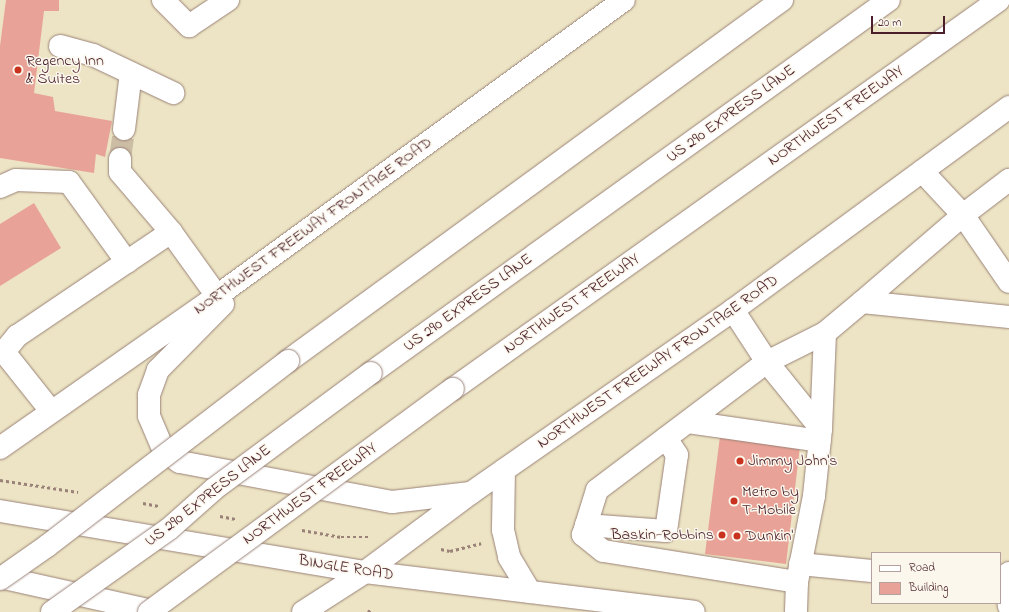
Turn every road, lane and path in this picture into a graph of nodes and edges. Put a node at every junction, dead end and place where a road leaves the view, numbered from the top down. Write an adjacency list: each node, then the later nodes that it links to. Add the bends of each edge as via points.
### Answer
1 (163, 0): 2 (main road, via 189,26)
2 (228, 0)
3 (624, 0): 19 (main road, NORTHWEST FREEWAY FRONTAGE ROAD)
4 (782, 0): 46 (main road, bridge, via 288,361 47,546)
5 (889, 0): 49 (main road, US 290 EXPRESS LANE, bridge, via 371,373 214,489 169,529)
6 (999, 0): 50 (main road, NORTHWEST FREEWAY, bridge, via 454,389)
7 (60, 46): 8 (main road, via 93,55)
8 (131, 73): 9 (main road); 11 (main road)
9 (173, 93)
10 (1009, 107): 13 (main road, NORTHWEST FREEWAY FRONTAGE ROAD)
11 (124, 129)
12 (120, 159): 17 (main road, via 120,172)
13 (922, 171): 16 (main road); 23 (main road, NORTHWEST FREEWAY FRONTAGE ROAD)
14 (1009, 180): 16 (main road)
15 (0, 187): 18 (main road, via 16,180 69,182)
16 (963, 215): 20 (main road); 22 (main road)
17 (171, 232): 18 (main road); 21 (main road)
18 (127, 262): 26 (main road, via 17,336)
19 (263, 263): 21 (main road, NORTHWEST FREEWAY FRONTAGE ROAD); 36 (main road, via 158,370 149,395 149,416 164,451 180,462 392,502)
20 (1009, 282)
21 (217, 296): 28 (main road, NORTHWEST FREEWAY FRONTAGE ROAD)
22 (862, 302): 24 (main road); 25 (main road)
23 (733, 310): 27 (main road); 33 (main road, NORTHWEST FREEWAY FRONTAGE ROAD)
24 (1009, 316)
25 (824, 333): 27 (main road); 30 (main road)
26 (2, 351): 28 (main road)
27 (767, 362): 29 (main road); 30 (main road)
28 (51, 411): 32 (main road, NORTHWEST FREEWAY FRONTAGE ROAD)
29 (688, 422): 30 (main road); 31 (main road)
30 (821, 435): 45 (main road, via 814,496)
31 (666, 438): 38 (main road, via 597,490); 38 (main road, via 677,454 666,530)
32 (0, 448)
33 (504, 470): 36 (main road, NORTHWEST FREEWAY FRONTAGE ROAD); 47 (main road, via 504,530 509,557)
34 (0, 480): 35 (path)
35 (34, 485)
36 (471, 493): 44 (main road, NORTHWEST FREEWAY FRONTAGE ROAD)
37 (0, 511): 44 (main road, BINGLE ROAD)
38 (584, 530): 45 (main road, via 603,551)
39 (481, 543): 41 (path)
40 (441, 550): 41 (path)
41 (450, 551): 42 (path)
42 (446, 555)
43 (871, 571): 45 (main road)
44 (365, 572): 47 (main road, BINGLE ROAD); 52 (main road, NORTHWEST FREEWAY FRONTAGE ROAD)
45 (799, 573): 55 (main road)
46 (0, 578): 51 (main road)
47 (530, 592): 54 (main road, BINGLE ROAD)
48 (372, 608): 53 (path)
49 (52, 612)
50 (148, 612)
51 (156, 612)
52 (303, 612)
53 (368, 612)
54 (694, 612)
55 (796, 612)

